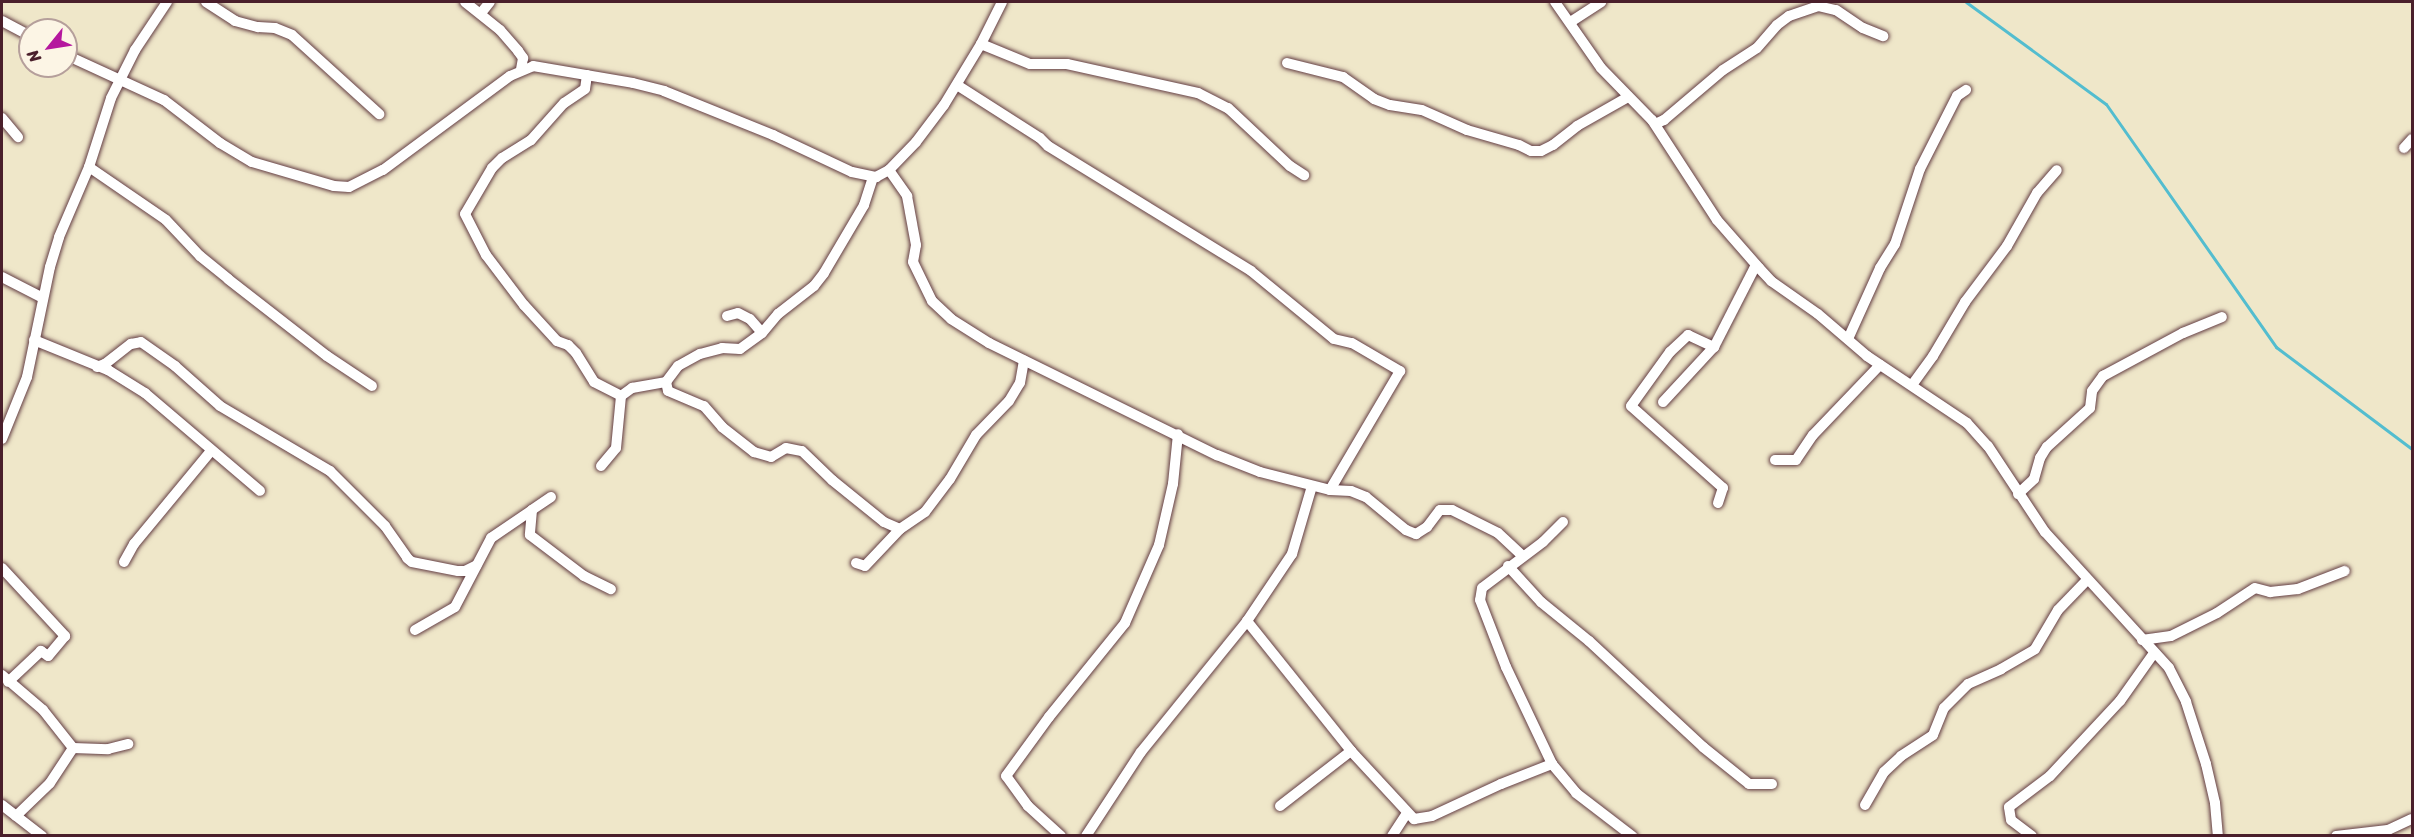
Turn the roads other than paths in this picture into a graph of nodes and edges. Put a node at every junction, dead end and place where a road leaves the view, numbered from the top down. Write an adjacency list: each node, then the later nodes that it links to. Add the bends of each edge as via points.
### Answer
1 (167, 2): 18 (street, via 135,50)
2 (206, 2): 22 (street, via 235,21 292,35)
3 (465, 2): 8 (street)
4 (490, 2): 8 (street)
5 (1002, 2): 13 (street)
6 (1555, 2): 10 (street)
7 (1601, 2): 10 (street)
8 (481, 13): 16 (street, via 518,51 523,58)
9 (2, 21): 11 (street)
10 (1571, 24): 21 (street, via 1601,68)
11 (18, 30)
12 (1883, 36): 24 (street, via 1836,10 1818,6 1789,16 1757,48)
13 (981, 44): 19 (street); 31 (street, via 1030,64 1067,64 1198,93 1228,108)
14 (78, 60): 18 (street)
15 (1287, 63): 21 (street, via 1343,77 1374,99 1422,110 1531,151 1552,145)
16 (521, 69): 17 (street, via 533,66); 18 (street, via 382,170 348,187 252,162 164,100)
17 (587, 75): 32 (street, via 664,91 852,172); 48 (street, via 585,89 564,103 531,140 492,168 465,214 486,255 524,305 557,341 576,353 594,382)
18 (121, 80): 28 (street, via 111,98)
19 (957, 85): 29 (street, via 916,142); 56 (street, via 1251,271 1334,339 1352,343 1400,371)
20 (1966, 90): 39 (street, via 1957,96 1920,169 1895,244)
21 (1628, 97): 24 (street)
22 (379, 114)
23 (2, 118): 25 (street)
24 (1655, 124): 33 (street, via 1717,220)
25 (18, 137)
26 (2412, 139): 27 (street)
27 (2404, 148)
28 (89, 167): 35 (street, via 59,237); 47 (street, via 166,220 214,268)
29 (889, 170): 32 (street); 42 (street, via 907,196 916,245 914,262 932,301 964,328)
30 (2057, 171): 46 (street, via 2037,193 2007,246 1965,302)
31 (1304, 175)
32 (873, 177): 38 (street, via 864,205 820,280 778,314)
33 (1756, 265): 39 (street, via 1771,281); 41 (street)
34 (2, 277): 35 (street)
35 (43, 298): 40 (street)
36 (727, 316): 38 (street, via 738,313 750,319)
37 (2222, 317): 58 (street, via 2103,376 2092,391 2090,408 2047,447 2034,479)
38 (762, 333): 45 (street, via 740,349 722,348 700,354 678,366)
39 (1848, 339): 43 (street)
40 (34, 340): 44 (street); 51 (street, via 27,377)
41 (1714, 347): 49 (street); 60 (street, via 1688,335 1670,352 1631,406 1723,488)
42 (1024, 360): 50 (street); 63 (street, via 1020,383 1009,401 976,435 925,512)
43 (1880, 365): 46 (street); 53 (street, via 1813,435 1796,460)
44 (97, 367): 52 (street, via 145,393); 67 (street, via 131,344 141,342 220,406 330,471 385,526 412,562 458,571)
45 (666, 382): 48 (street, via 632,388); 63 (street, via 668,391 704,406 754,453 771,457 786,448 802,451 884,522)
46 (1912, 385): 58 (street, via 1967,423 1988,446)
47 (372, 386)
48 (621, 396): 54 (street, via 616,448)
49 (1663, 402)
50 (1178, 434): 55 (street, via 1260,472); 90 (street, via 1173,484 1159,545 1125,623 1006,776 1028,806)
51 (2, 439)
52 (211, 451): 57 (street); 65 (street, via 134,544)
53 (1775, 460)
54 (601, 466)
55 (1312, 486): 56 (street); 73 (street, via 1292,554)
56 (1330, 490): 64 (street, via 1351,491 1366,497 1416,534 1440,510 1452,510 1498,533)
57 (260, 491)
58 (2018, 494): 71 (street)
59 (551, 497): 61 (street)
60 (1718, 503)
61 (532, 510): 67 (street, via 491,538); 72 (street, via 530,534 584,576)
62 (1563, 522): 64 (street, via 1543,542)
63 (900, 529): 66 (street, via 865,566)
64 (1522, 555): 68 (street)
65 (124, 562)
66 (856, 563)
67 (477, 565): 74 (street, via 455,607)
68 (1508, 567): 81 (street, via 1482,588 1480,600 1506,667); 82 (street, via 1541,602 1703,747 1749,784)
69 (2, 568): 77 (street, via 64,636 48,656 41,651)
70 (2345, 571): 75 (street, via 2298,589 2270,592 2255,588 2171,636)
71 (2086, 581): 75 (street); 84 (street, via 2058,610 2034,649 1968,684 1944,708 1933,735 1884,772)
72 (611, 589)
73 (1247, 621): 80 (street); 91 (street, via 1141,752)
74 (415, 630)
75 (2142, 640): 76 (street)
76 (2154, 653): 94 (street, via 2120,701 2050,776 2009,807 2011,820); 95 (street, via 2174,674 2186,702 2216,803)
77 (5, 678): 79 (street, via 43,710)
78 (128, 744): 79 (street)
79 (73, 748): 87 (street, via 50,783)
80 (1351, 751): 85 (street); 86 (street)
81 (1552, 764): 86 (street, via 1432,816 1414,819); 93 (street, via 1576,793)
82 (1772, 784)
83 (2, 805): 87 (street)
84 (1865, 805)
85 (1280, 806)
86 (1407, 813): 92 (street)
87 (16, 816): 89 (street)
88 (2412, 819): 96 (street, via 2388,830)
89 (42, 836)
90 (1061, 836)
91 (1086, 836)
92 (1392, 836)
93 (1632, 836)
94 (2032, 836)
95 (2218, 836)
96 (2336, 836)

